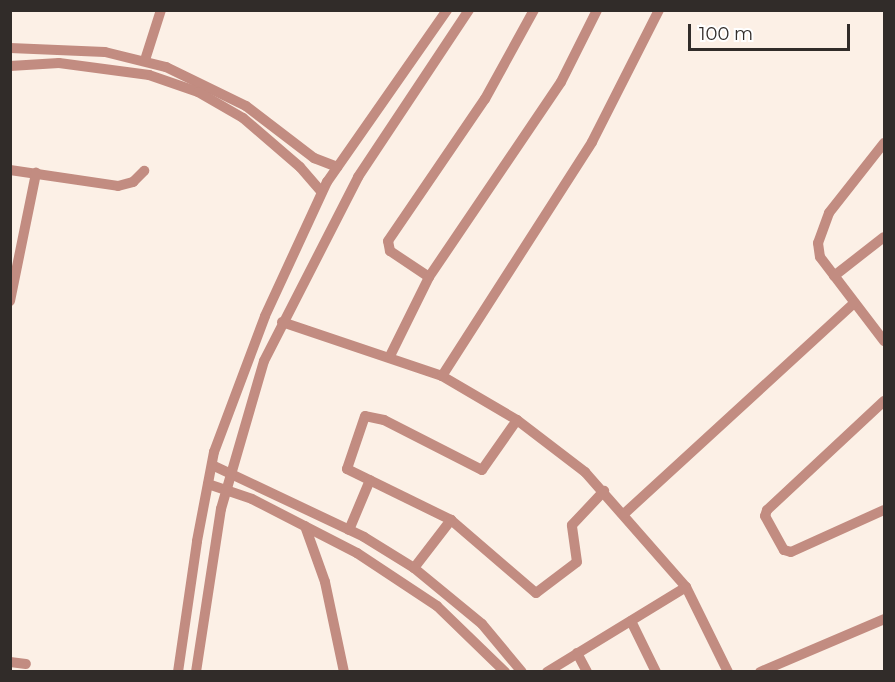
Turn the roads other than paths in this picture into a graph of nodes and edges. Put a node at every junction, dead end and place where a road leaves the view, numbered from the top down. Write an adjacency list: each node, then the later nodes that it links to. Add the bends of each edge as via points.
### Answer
1 (161, 10): 8 (street)
2 (447, 10): 11 (street)
3 (470, 10): 21 (street, via 358,177)
4 (534, 10): 18 (street, via 485,99 388,241 390,251)
5 (597, 10): 18 (street, via 561,82)
6 (659, 10): 24 (street, via 592,142)
7 (10, 48): 8 (street, via 73,49)
8 (145, 60): 11 (street, via 192,76 246,105 314,158)
9 (10, 66): 15 (street, via 59,63 149,75 198,92 243,118 284,152)
10 (885, 143): 17 (street, via 822,226 820,257)
11 (338, 167): 15 (street)
12 (10, 170): 14 (street)
13 (144, 171): 14 (street, via 133,182 118,186)
14 (36, 173): 19 (street)
15 (322, 192): 27 (street, via 265,316)
16 (885, 237): 17 (street)
17 (834, 276): 20 (street)
18 (429, 277): 23 (street)
19 (10, 301)
20 (854, 303): 22 (street); 34 (street)
21 (282, 322): 23 (street); 28 (street, via 264,361)
22 (885, 342)
23 (390, 356): 24 (street)
24 (442, 376): 26 (street)
25 (885, 401): 33 (street, via 765,516 784,550 791,552)
26 (517, 420): 29 (street, via 482,470 384,420 365,416 347,467); 32 (street)
27 (212, 465): 28 (street); 30 (street)
28 (232, 473): 31 (street); 37 (street)
29 (370, 480): 35 (street); 37 (street)
30 (208, 484): 31 (street); 45 (street)
31 (227, 489): 36 (street); 46 (street)
32 (604, 491): 34 (street); 35 (street, via 572,525 577,562 541,592 531,592)
33 (885, 510)
34 (625, 513): 39 (street)
35 (451, 520): 38 (street)
36 (305, 526): 47 (street, via 325,582); 48 (street, via 357,553 437,606)
37 (349, 530): 38 (street)
38 (414, 568): 49 (street, via 482,624)
39 (686, 587): 41 (street); 53 (street)
40 (885, 619): 54 (street)
41 (631, 621): 42 (street); 52 (street)
42 (578, 653): 50 (street); 51 (street)
43 (10, 663): 44 (street)
44 (26, 664)
45 (178, 672)
46 (196, 672)
47 (344, 672)
48 (505, 672)
49 (522, 672)
50 (547, 672)
51 (587, 672)
52 (656, 672)
53 (728, 672)
54 (760, 672)

